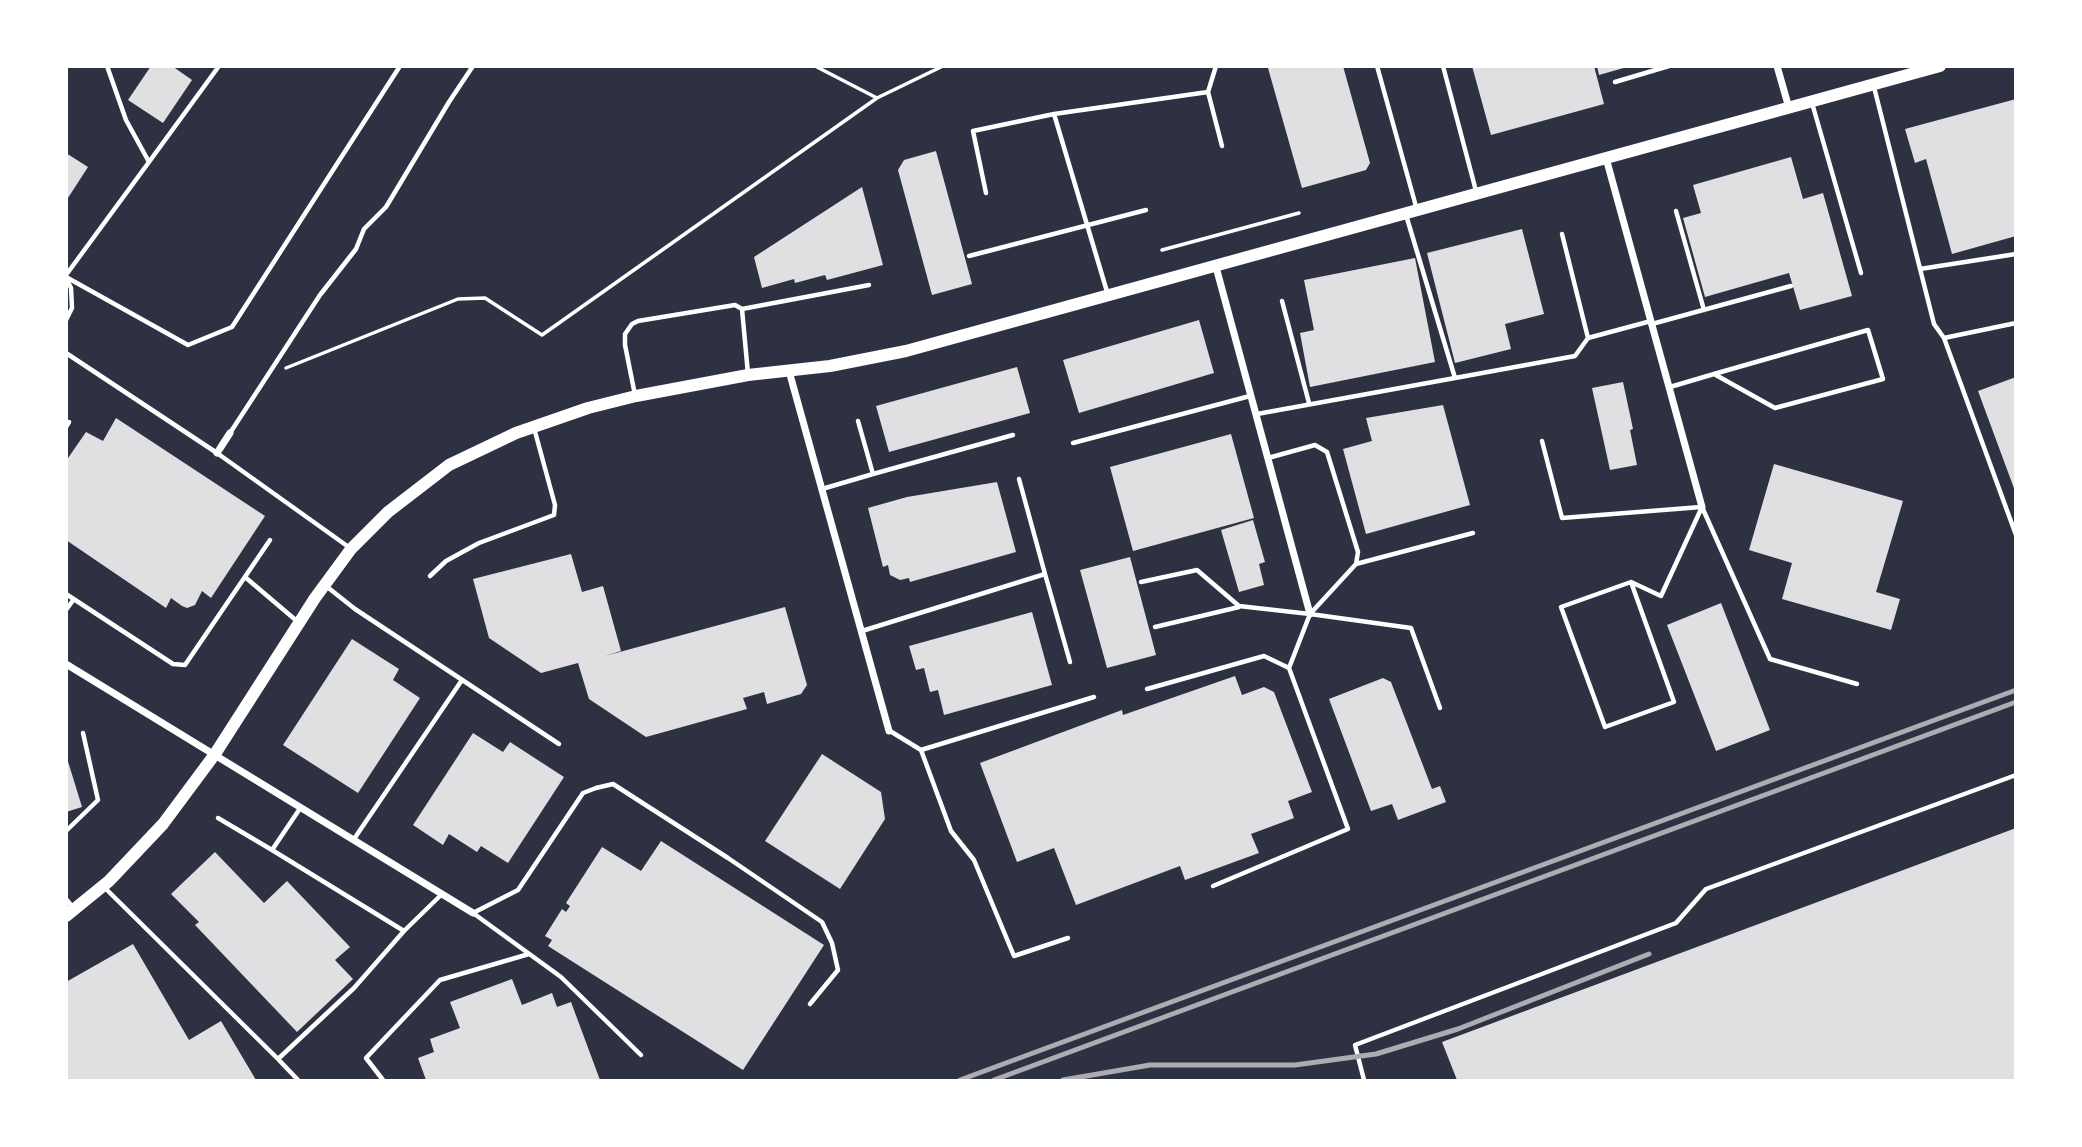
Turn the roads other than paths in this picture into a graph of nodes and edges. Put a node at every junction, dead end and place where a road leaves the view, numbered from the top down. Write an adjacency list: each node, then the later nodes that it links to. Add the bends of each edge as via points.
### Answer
1 (107, 66): 19 (lane, via 126,120)
2 (219, 66): 19 (lane)
3 (400, 66): 32 (lane, via 232,327 188,345)
4 (473, 66): 56 (lane, via 386,207 365,229 356,249 320,295)
5 (1216, 66): 13 (lane)
6 (1377, 66): 24 (lane)
7 (1443, 66): 21 (lane)
8 (1669, 66): 11 (lane)
9 (1777, 66): 15 (street)
10 (1940, 66): 12 (main road)
11 (1615, 82)
12 (1873, 85): 14 (main road); 30 (lane)
13 (1208, 92): 16 (lane); 17 (lane)
14 (1812, 102): 15 (main road); 31 (lane)
15 (1789, 108): 18 (main road)
16 (1054, 114): 20 (lane, via 973,131); 25 (lane)
17 (1222, 146)
18 (1606, 158): 21 (main road); 40 (street)
19 (149, 162): 32 (lane)
20 (986, 193)
21 (1476, 194): 24 (main road)
22 (1146, 210): 25 (lane)
23 (1676, 211): 38 (lane)
24 (1412, 212): 29 (main road); 48 (lane)
25 (1087, 227): 28 (lane); 35 (lane)
26 (1562, 234): 42 (lane)
27 (2015, 254): 30 (lane)
28 (969, 256)
29 (1216, 267): 35 (main road); 51 (street)
30 (1920, 270): 43 (lane, via 1934,324)
31 (1861, 273)
32 (66, 277): 39 (lane, via 72,308)
33 (869, 285): 37 (lane)
34 (1791, 286): 38 (lane)
35 (1108, 296): 45 (main road, via 906,351)
36 (1282, 301): 52 (lane)
37 (742, 309): 47 (lane); 50 (lane, via 735,305 632,324 625,345)
38 (1704, 310): 40 (lane)
39 (66, 320)
40 (1651, 323): 42 (lane); 49 (street)
41 (2015, 323): 43 (lane)
42 (1588, 338): 48 (lane, via 1575,356)
43 (1944, 338): 67 (lane)
44 (66, 353): 60 (lane)
45 (789, 371): 47 (main road); 64 (street)
46 (1714, 374): 46 (lane, via 1868,330 1883,379 1775,408); 49 (lane)
47 (748, 375): 50 (main road)
48 (1455, 378): 52 (lane)
49 (1669, 387): 65 (street)
50 (636, 396): 55 (main road)
51 (1251, 396): 53 (street); 59 (lane)
52 (1309, 403): 53 (lane)
53 (1256, 414): 61 (street)
54 (858, 421): 62 (lane)
55 (534, 427): 69 (main road, via 449,466 388,512); 72 (lane, via 554,515 479,543 446,561)
56 (230, 433): 60 (street)
57 (1013, 435): 62 (lane)
58 (1542, 440): 65 (lane, via 1562,518)
59 (1073, 443)
60 (217, 453): 69 (lane)
61 (1268, 458): 70 (lane, via 1315,445 1326,452 1358,552); 81 (street)
62 (873, 474): 64 (lane)
63 (1019, 480): 71 (lane)
64 (822, 489): 84 (street)
65 (1702, 507): 75 (lane, via 1661,596); 89 (lane, via 1770,659)
66 (1473, 533): 70 (lane)
67 (2015, 535)
68 (270, 540): 73 (lane)
69 (351, 549): 76 (main road)
70 (1356, 564): 81 (lane)
71 (1045, 574): 84 (lane); 85 (lane)
72 (430, 576)
73 (245, 577): 78 (lane, via 185,665 173,664); 82 (lane)
74 (1142, 582): 79 (lane, via 1197,570)
75 (1631, 582): 75 (lane, via 1561,607 1605,727 1674,702)
76 (325, 585): 82 (main road); 88 (lane)
77 (66, 594): 78 (lane)
78 (74, 599): 80 (lane)
79 (1240, 606): 81 (lane); 83 (lane)
80 (66, 610)
81 (1310, 614): 87 (lane); 92 (lane, via 1411,628)
82 (299, 623): 97 (main road)
83 (1155, 627)
84 (861, 632): 93 (street)
85 (1070, 662)
86 (66, 664): 97 (street)
87 (1289, 668): 90 (lane, via 1264,656); 105 (lane, via 1348,829)
88 (462, 680): 95 (lane); 102 (lane)
89 (1857, 684)
90 (1147, 689)
91 (1094, 697): 96 (lane)
92 (1440, 708)
93 (889, 731): 96 (lane)
94 (83, 733): 101 (lane, via 98,800)
95 (559, 744)
96 (921, 750): 110 (lane, via 951,831 974,860 1014,957)
97 (215, 754): 99 (street); 104 (main road, via 163,824)
98 (2015, 775): 117 (lane, via 1706,890 1676,923 1355,1045)
99 (301, 806): 102 (street); 103 (lane)
100 (218, 818): 103 (lane)
101 (66, 831)
102 (354, 839): 106 (street)
103 (272, 850): 109 (lane)
104 (103, 886): 107 (main road); 114 (lane)
105 (1213, 886)
106 (442, 894): 108 (street); 109 (lane)
107 (69, 908)
108 (472, 913): 111 (lane); 112 (lane, via 518,890 583,793 613,785 822,922 838,970)
109 (404, 931): 114 (lane, via 354,988)
110 (1068, 938)
111 (529, 954): 113 (lane, via 561,977); 116 (lane, via 440,980 366,1058)
112 (810, 1004)
113 (641, 1055)
114 (278, 1059): 115 (lane)
115 (298, 1080)
116 (383, 1080)
117 (1364, 1080)

